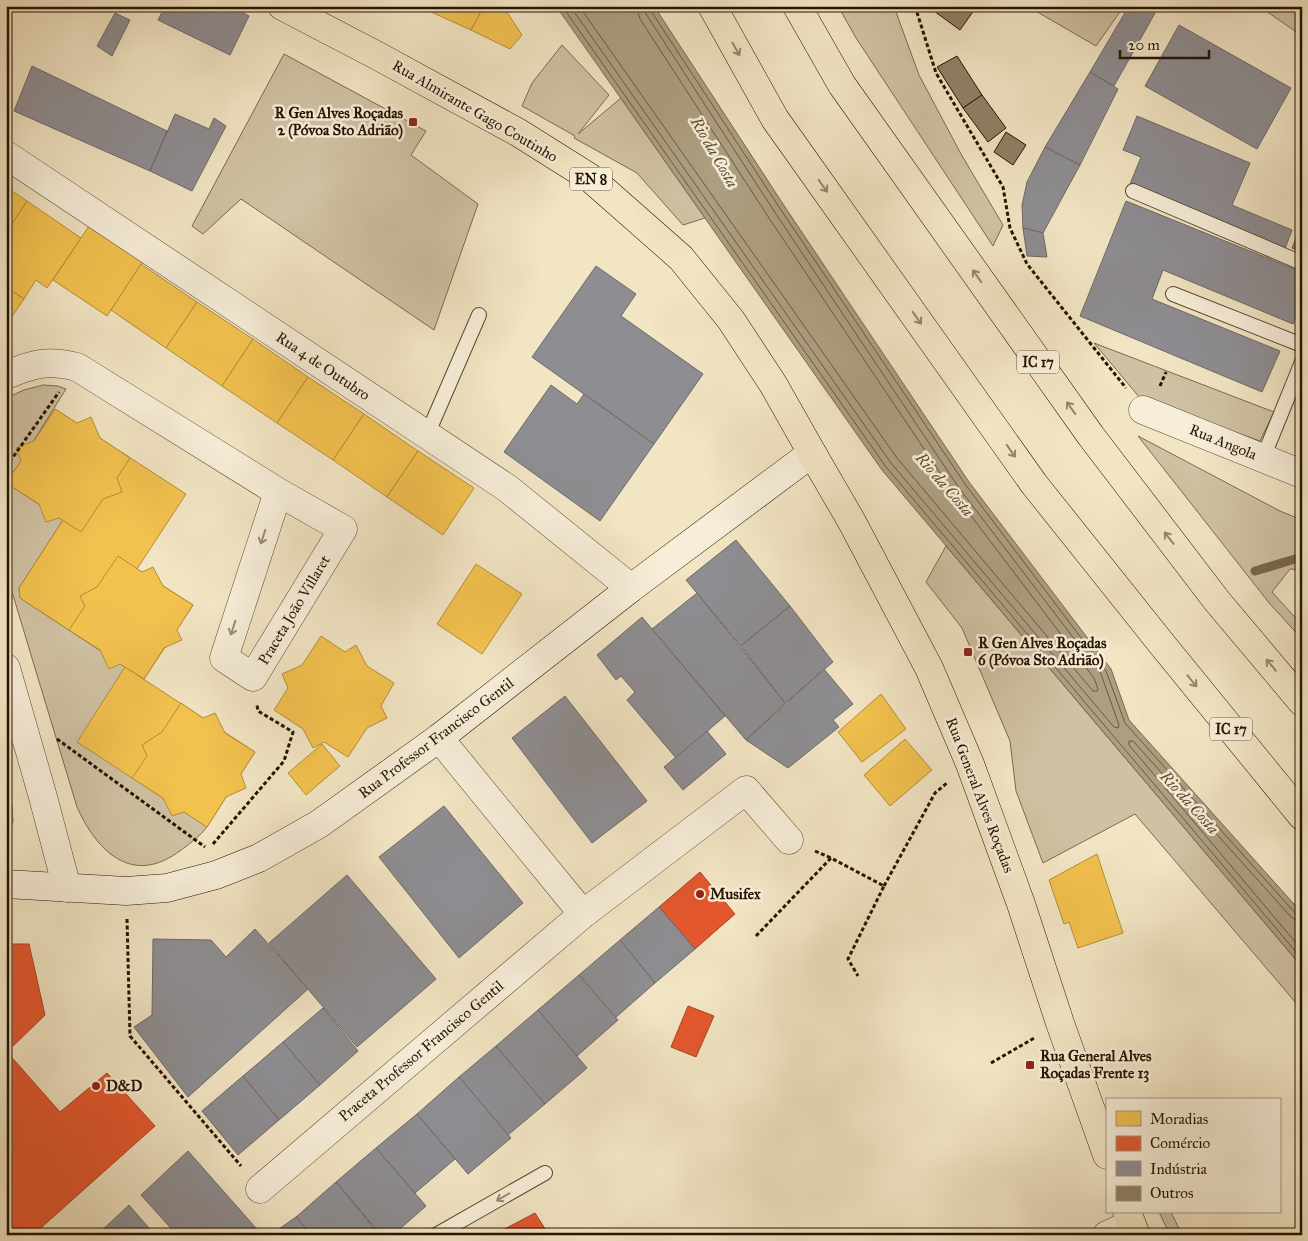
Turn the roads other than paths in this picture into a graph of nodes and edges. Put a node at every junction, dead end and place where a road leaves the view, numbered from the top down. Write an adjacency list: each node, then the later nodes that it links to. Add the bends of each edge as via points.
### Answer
1 (282, 6): 14 (main road, Rua Almirante Gago Coutinho / EN 8, via 519,133 589,177 681,258 731,320 773,384)
2 (712, 6): 22 (main road, IC 17, one-way to 22, via 775,118 1034,484)
3 (797, 6): 20 (main road, IC 17, one-way to 3, via 1091,436 842,85)
4 (6, 155): 13 (street, Rua 4 de Outubro)
5 (1133, 191): 6 (lane)
6 (1302, 263)
7 (1173, 294): 9 (lane)
8 (479, 315): 13 (lane)
9 (1302, 345)
10 (1302, 362): 15 (lane)
11 (6, 375): 17 (street, Praceta João Villaret, via 27,366 54,362 77,367)
12 (1143, 410): 15 (street, Rua Angola)
13 (427, 435): 18 (street, Rua 4 de Outubro, via 507,488)
14 (812, 453): 18 (street, Rua Professor Francisco Gentil); 27 (main road, Rua General Alves Roçadas, via 910,629 970,764)
15 (1263, 458): 16 (street, Rua Angola)
16 (1302, 474)
17 (278, 492): 17 (street, Praceta João Villaret, one-way to 17, via 224,658 253,677 343,529)
18 (631, 588): 21 (street, Rua Professor Francisco Gentil)
19 (6, 668): 25 (street)
20 (1302, 702)
21 (439, 738): 25 (street, Rua Professor Francisco Gentil, via 319,824 259,858 216,875 167,888 126,891); 26 (street)
22 (1302, 816)
23 (789, 840): 26 (street, Praceta Professor Francisco Gentil, via 746,790)
24 (6, 884): 25 (street, Rua Professor Francisco Gentil)
25 (67, 888)
26 (583, 914): 29 (street, Praceta Professor Francisco Gentil)
27 (1106, 1153)
28 (545, 1173): 30 (lane, one-way to 30)
29 (260, 1188)
30 (436, 1235)

